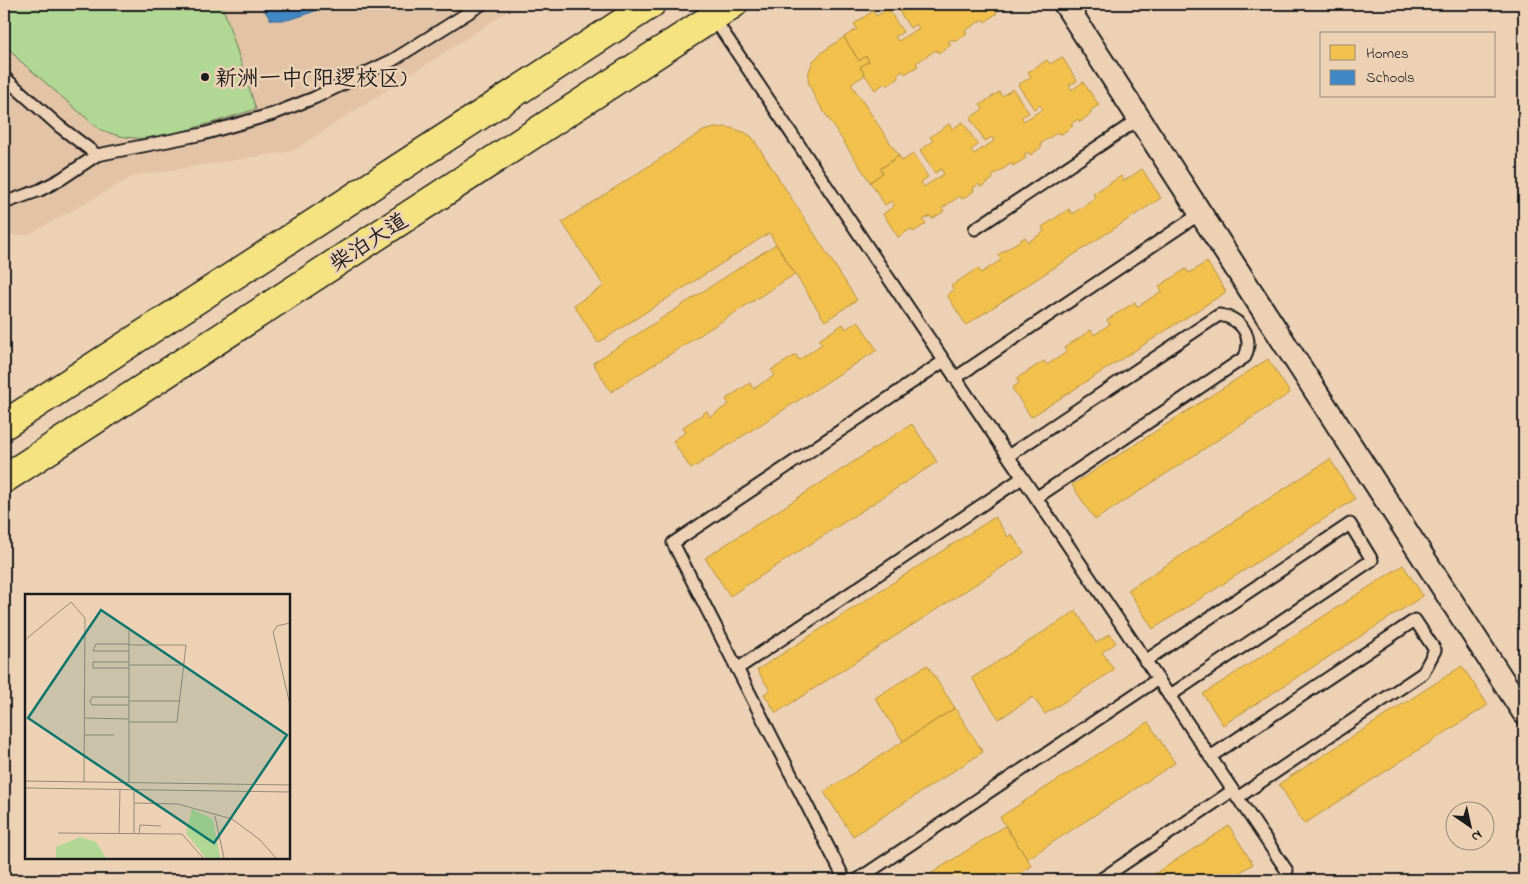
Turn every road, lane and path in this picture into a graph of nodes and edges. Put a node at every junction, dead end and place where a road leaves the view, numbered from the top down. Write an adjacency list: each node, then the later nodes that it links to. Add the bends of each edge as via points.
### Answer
1 (482, 4): 7 (lane, via 394,60 314,98 220,130)
2 (651, 4): 13 (highway, 柴泊大道)
3 (1065, 4): 6 (street)
4 (723, 10): 11 (lane); 16 (highway, 柴泊大道)
5 (4, 77): 7 (lane)
6 (1139, 118): 9 (street); 10 (lane)
7 (97, 155): 8 (lane, via 61,179)
8 (4, 203)
9 (1201, 213): 12 (lane); 22 (street)
10 (975, 229)
11 (944, 361): 12 (lane); 19 (lane, via 673,543)
12 (955, 378): 14 (lane)
13 (4, 425)
14 (1008, 456): 15 (lane); 17 (lane, via 1219,315 1228,316 1243,327 1249,343 1245,358)
15 (1022, 478): 17 (lane); 19 (lane)
16 (4, 479)
17 (1036, 498): 18 (lane)
18 (1145, 661): 20 (lane); 21 (lane, via 1350,524 1372,560)
19 (737, 669): 26 (lane)
20 (1158, 679): 21 (lane); 27 (lane)
21 (1169, 696): 23 (lane)
22 (1524, 713)
23 (1210, 757): 24 (lane); 24 (lane, via 1415,620 1434,650 1423,673)
24 (1235, 795): 25 (lane); 28 (lane)
25 (1286, 872)
26 (845, 880)
27 (857, 880)
28 (1100, 880)

